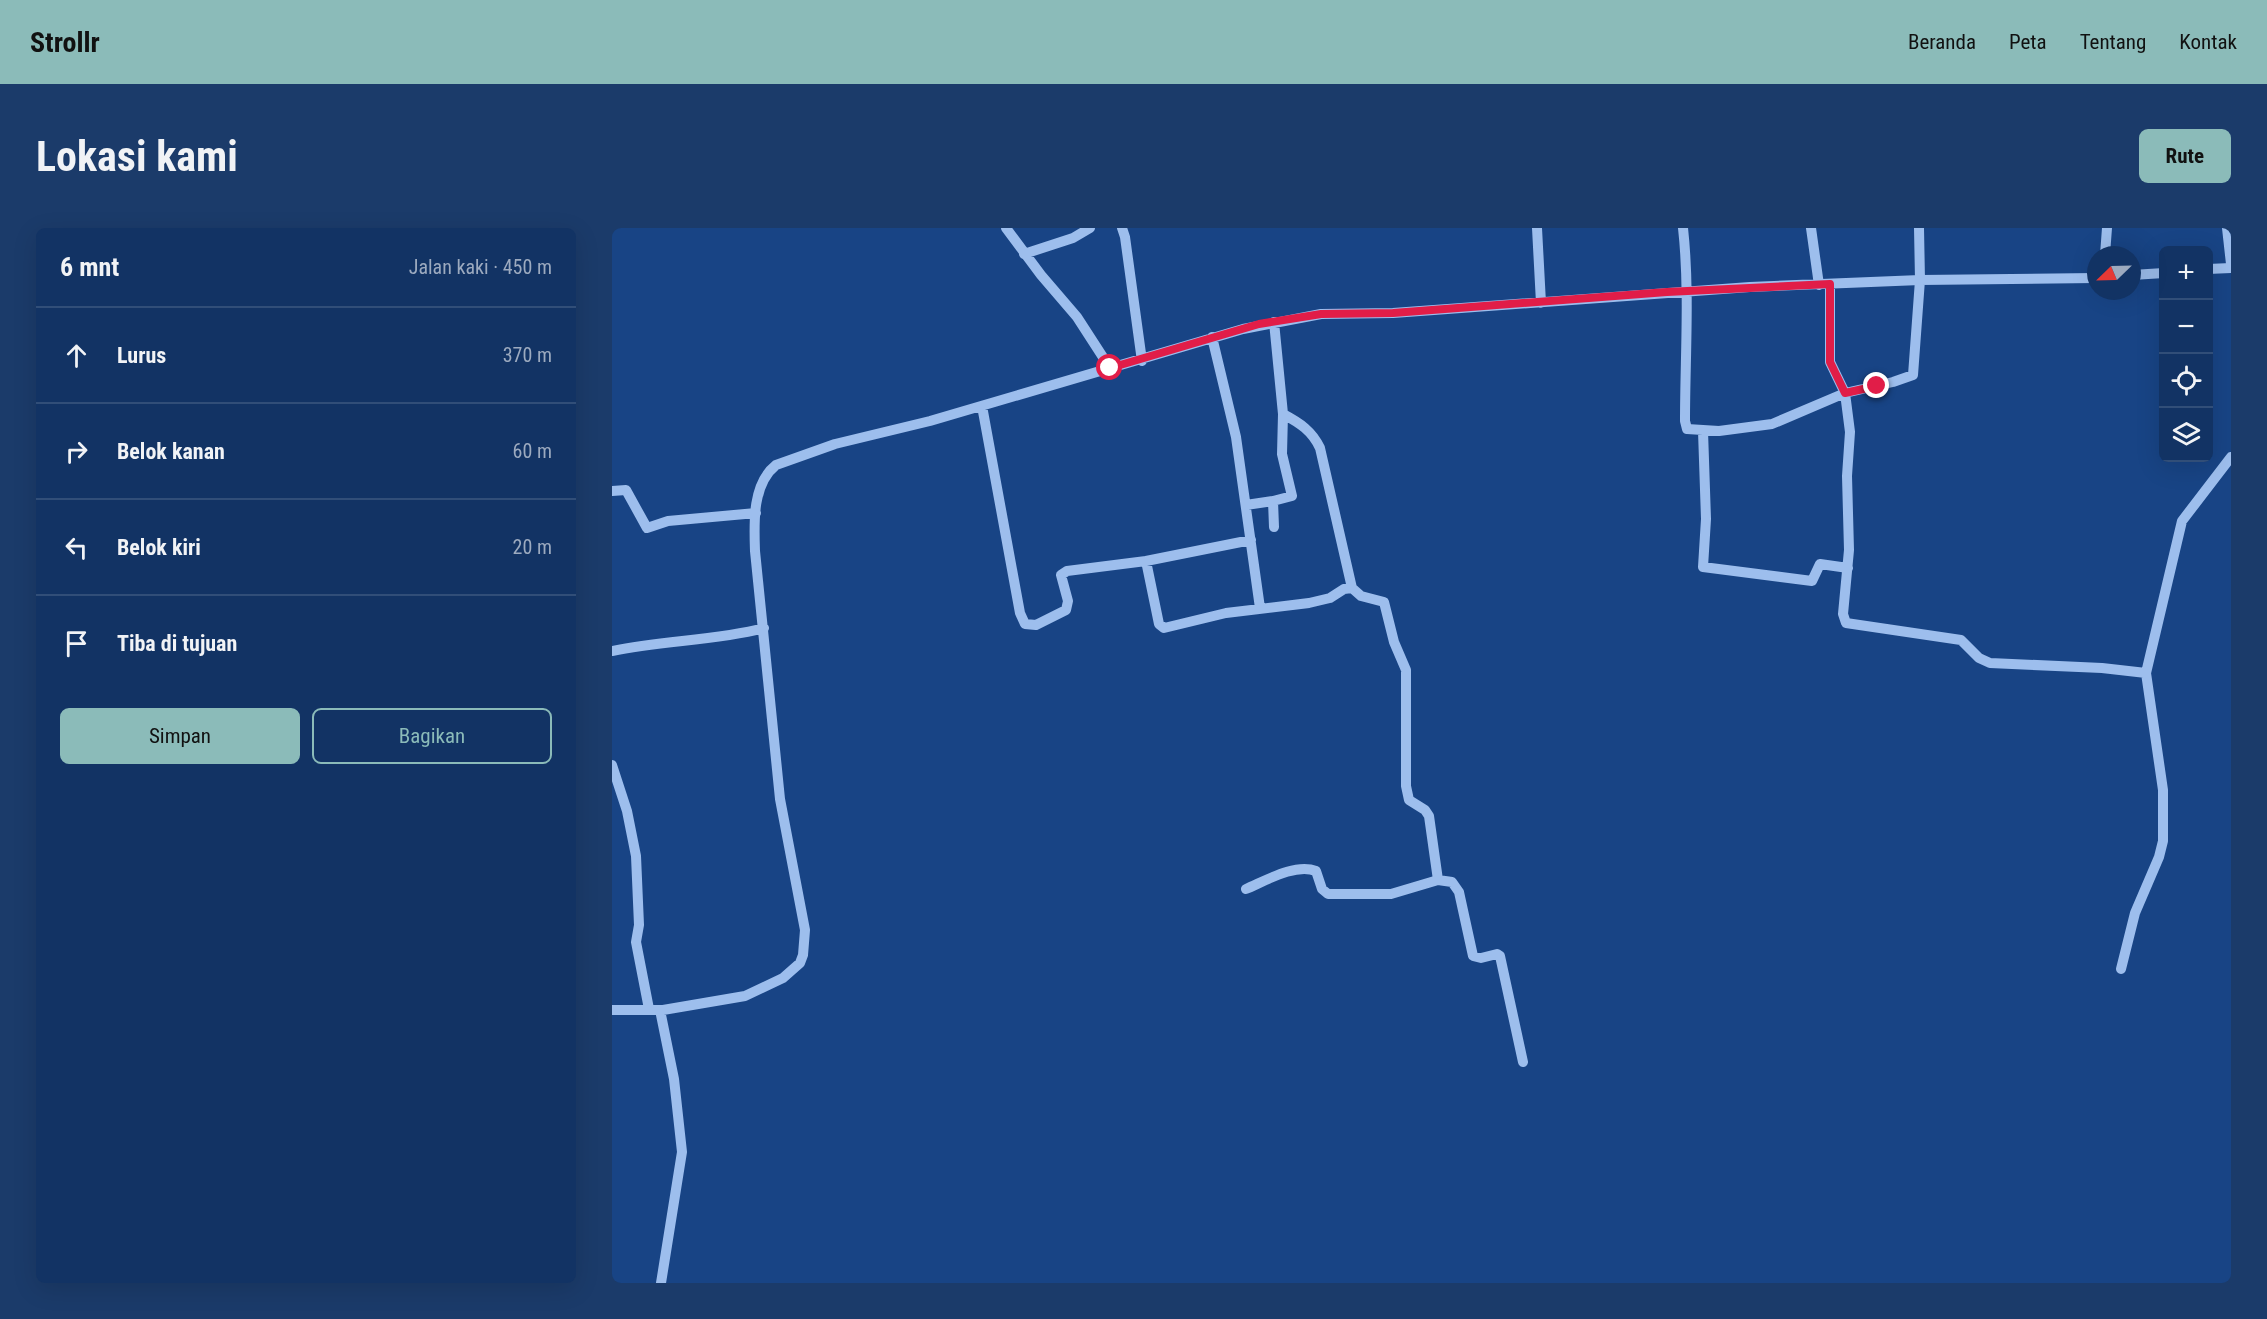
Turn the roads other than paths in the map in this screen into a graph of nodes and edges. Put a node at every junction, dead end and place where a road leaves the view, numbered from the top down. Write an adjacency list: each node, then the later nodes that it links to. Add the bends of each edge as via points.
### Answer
1 (1006, 228): 11 (street)
2 (1090, 228): 11 (street, via 1073,238)
3 (1122, 228): 23 (street)
4 (1538, 228): 20 (street)
5 (1683, 228): 19 (street)
6 (1811, 228): 18 (street)
7 (1918, 228): 17 (street)
8 (2107, 228): 10 (street)
9 (2227, 228): 12 (street)
10 (2106, 246)
11 (1024, 254): 24 (street, via 1077,317)
12 (2231, 266): 13 (street)
13 (2213, 268)
14 (2159, 273): 15 (street)
15 (2141, 274)
16 (2087, 278): 17 (street)
17 (1920, 280): 18 (street); 25 (street, via 1913,375)
18 (1825, 285): 19 (street); 25 (street, via 1830,362)
19 (1688, 291): 20 (street); 28 (street, via 1685,421 1687,429)
20 (1541, 303): 21 (street, via 1393,313 1329,313)
21 (1274, 322): 22 (street); 27 (street)
22 (1212, 337): 23 (street); 32 (street, via 1236,437)
23 (1142, 361): 24 (street)
24 (1110, 368): 26 (street)
25 (1845, 393): 28 (street, via 1772,424); 37 (street, via 1850,432)
26 (982, 406): 33 (street, via 835,444 776,465 765,476); 36 (street, via 1025,624 1036,625 1066,609 1068,601 1060,576 1067,571)
27 (1283, 414): 31 (street, via 1282,454 1292,496); 38 (street, via 1310,431 1320,448)
28 (1703, 431): 37 (street, via 1703,566 1812,581 1820,564)
29 (2231, 457): 42 (street, via 2182,521)
30 (612, 491): 33 (street, via 626,490 647,528 668,521)
31 (1273, 501): 32 (street); 34 (street)
32 (1246, 505): 35 (street)
33 (756, 513): 40 (street, via 755,551)
34 (1274, 527)
35 (1251, 540): 36 (street); 39 (street)
36 (1146, 561): 39 (street, via 1162,628)
37 (1848, 568): 42 (street, via 1843,614 1844,621 1851,625 1961,640 1990,663)
38 (1352, 588): 39 (street, via 1309,603); 44 (street, via 1361,596 1384,602 1394,642 1405,664 1407,793 1412,804 1429,816)
39 (1260, 608)
40 (764, 628): 41 (street, via 725,637); 48 (street, via 780,799 805,930 803,955 794,970 753,993 720,1002)
41 (612, 651)
42 (2146, 674): 46 (street, via 2163,790 2163,841 2135,913)
43 (612, 765): 48 (street, via 636,856 636,942)
44 (1438, 880): 45 (street, via 1391,894 1328,894 1322,889 1316,871 1303,869); 49 (street, via 1452,882 1459,892 1473,956 1500,956)
45 (1246, 889)
46 (2121, 969)
47 (612, 1010): 48 (street)
48 (654, 1010): 50 (street, via 674,1079 682,1152)
49 (1523, 1062)
50 (661, 1283)

